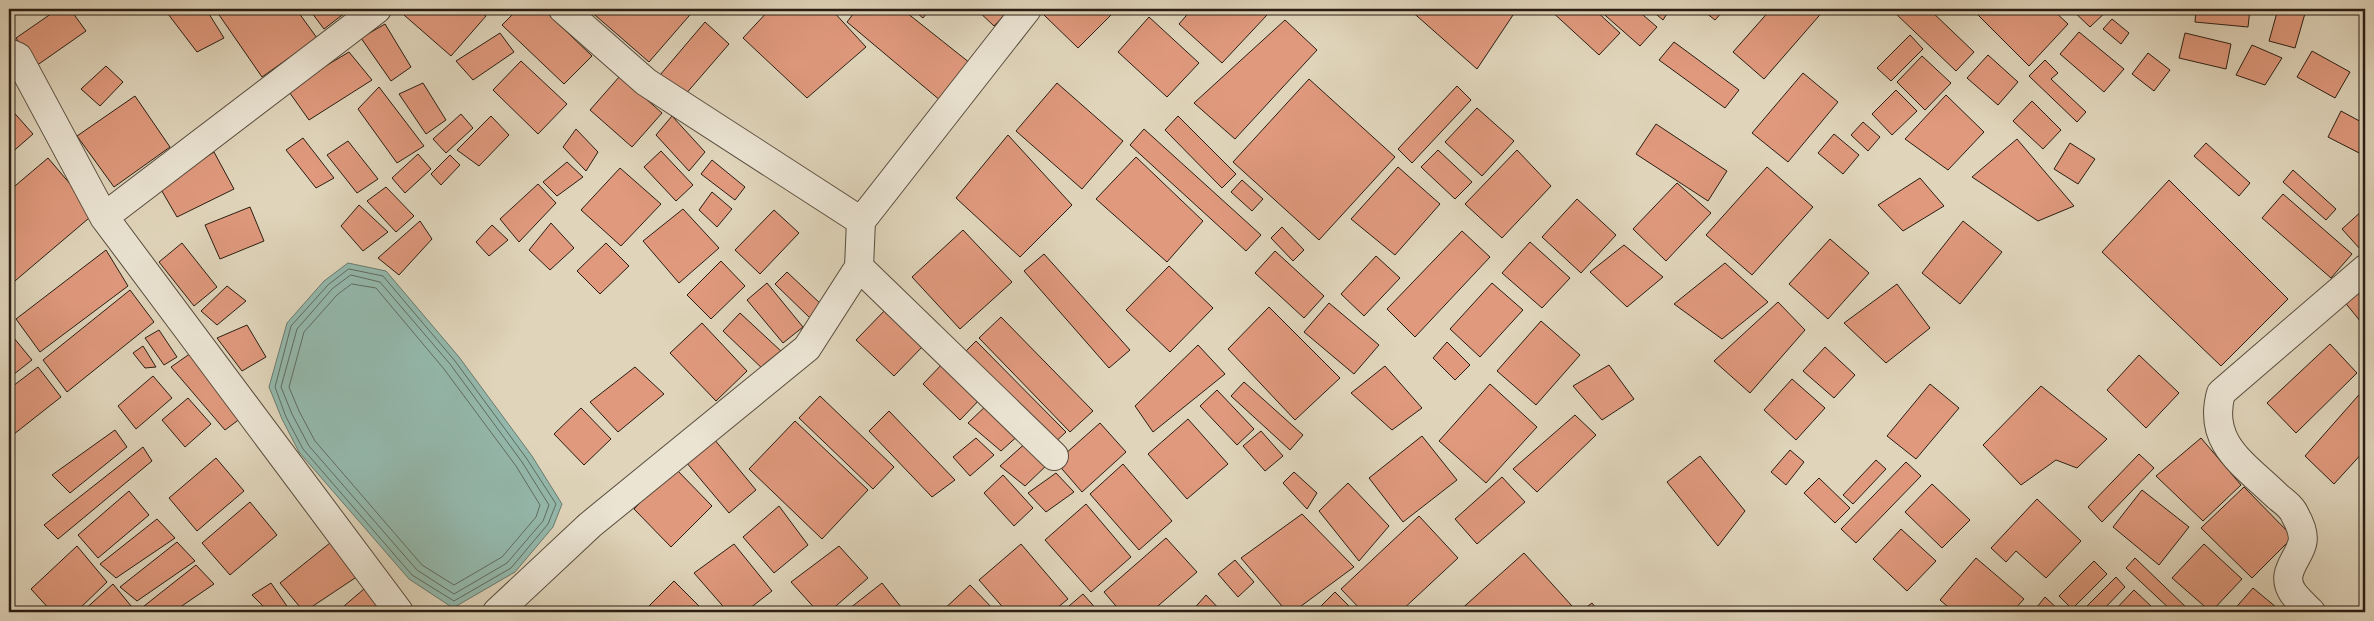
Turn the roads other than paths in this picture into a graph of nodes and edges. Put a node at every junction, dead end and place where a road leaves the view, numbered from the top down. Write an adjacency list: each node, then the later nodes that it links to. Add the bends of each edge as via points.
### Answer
1 (377, 9): 5 (street)
2 (563, 9): 6 (street, via 646,82)
3 (1028, 9): 6 (street)
4 (9, 53): 5 (street, via 18,57)
5 (104, 217): 10 (street)
6 (861, 221): 7 (street)
7 (859, 267): 9 (street); 11 (street, via 807,348 590,525)
8 (2365, 270): 12 (street, via 2221,393 2217,407 2221,437 2230,450 2295,513 2303,542 2288,574 2292,592)
9 (1054, 456)
10 (399, 612)
11 (497, 612)
12 (2311, 612)

